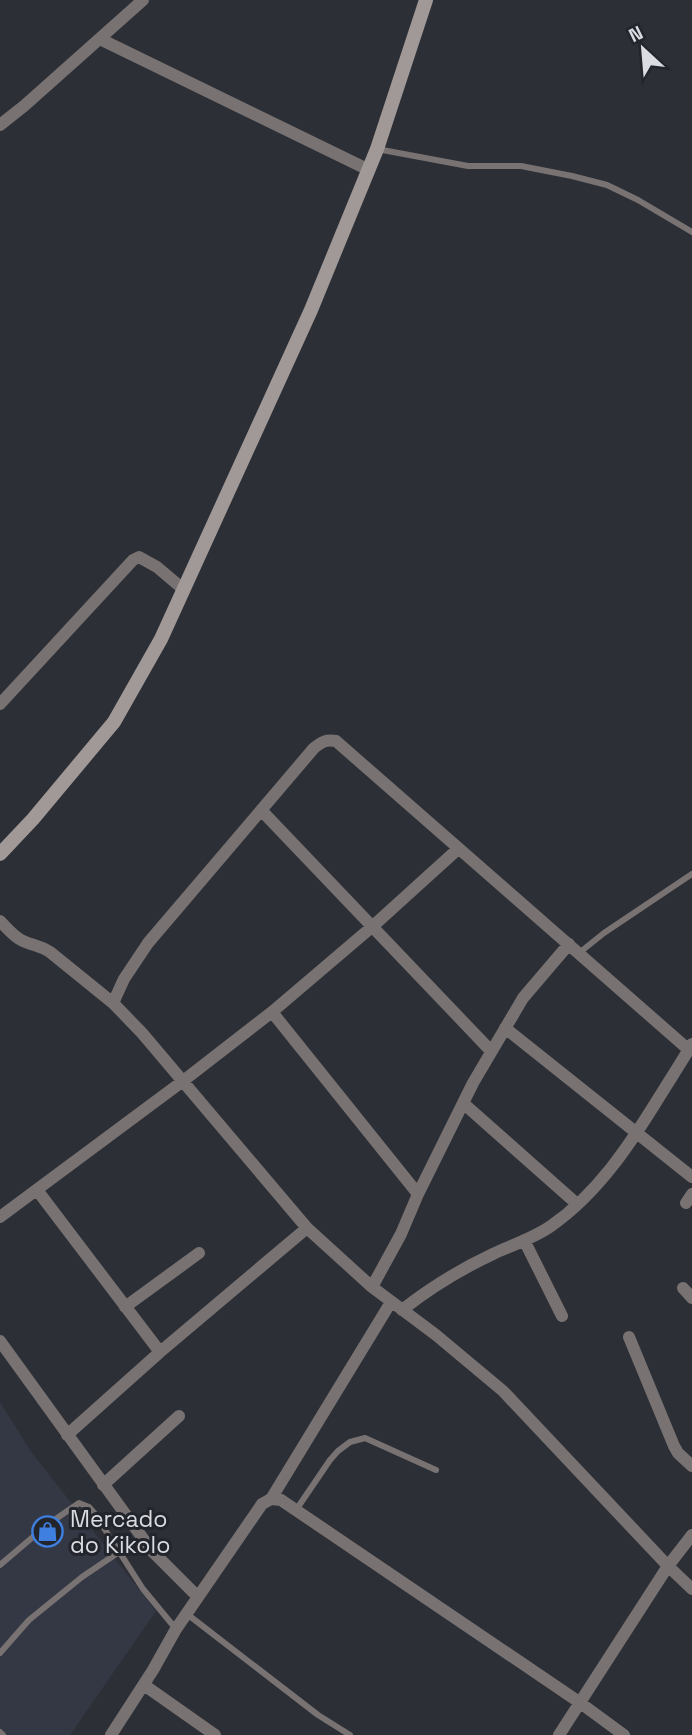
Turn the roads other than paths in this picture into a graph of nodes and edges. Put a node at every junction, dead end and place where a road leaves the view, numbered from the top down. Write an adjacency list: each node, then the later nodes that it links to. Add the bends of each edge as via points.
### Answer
1 (143, 0): 3 (street)
2 (426, 0): 5 (street)
3 (100, 39): 4 (street); 6 (street)
4 (0, 125)
5 (377, 149): 6 (street); 7 (lane, via 468,166 521,166 607,185)
6 (369, 170): 8 (street, via 311,310)
7 (692, 232)
8 (183, 589): 9 (street, via 147,561 133,560); 12 (street, via 114,722)
9 (0, 704)
10 (261, 810): 11 (street, via 314,748 336,741); 15 (street); 18 (street, via 148,943)
11 (458, 849): 15 (street); 16 (street)
12 (0, 854)
13 (692, 874): 17 (lane)
14 (0, 921): 18 (street, via 14,936 50,952)
15 (373, 926): 19 (street); 22 (street)
16 (569, 944): 17 (street); 20 (street, via 523,998)
17 (579, 954): 21 (street)
18 (113, 1003): 23 (street)
19 (272, 1012): 23 (street); 28 (street)
20 (505, 1028): 22 (street); 25 (street)
21 (690, 1047): 25 (street)
22 (491, 1051): 24 (street)
23 (183, 1081): 27 (street); 31 (street)
24 (463, 1103): 28 (street); 29 (street)
25 (638, 1132): 26 (street); 29 (street, via 604,1177)
26 (692, 1177)
27 (37, 1190): 30 (street); 36 (street)
28 (418, 1194): 34 (street)
29 (576, 1204): 32 (street, via 551,1226)
30 (0, 1217)
31 (307, 1228): 34 (street); 40 (street)
32 (524, 1240): 35 (street); 37 (street)
33 (199, 1253): 36 (street)
34 (372, 1287): 35 (street)
35 (396, 1306): 46 (street); 51 (street, via 503,1391)
36 (125, 1307): 40 (street)
37 (562, 1316)
38 (629, 1337): 43 (street, via 674,1446)
39 (0, 1341): 42 (street)
40 (160, 1352): 42 (street)
41 (179, 1416): 45 (street)
42 (67, 1435): 45 (street)
43 (692, 1466)
44 (436, 1470): 47 (lane, via 365,1438 349,1442)
45 (103, 1485): 53 (street, via 152,1551)
46 (271, 1499): 47 (street); 53 (street, via 262,1504)
47 (296, 1510): 58 (street)
48 (692, 1535): 51 (street)
49 (120, 1552): 50 (lane, via 95,1514 79,1503); 55 (lane); 56 (lane, via 29,1620)
50 (0, 1565)
51 (668, 1566): 52 (street); 58 (street)
52 (692, 1589)
53 (198, 1597): 54 (street)
54 (187, 1614): 55 (street); 61 (lane)
55 (176, 1629): 57 (street)
56 (0, 1653)
57 (144, 1685): 59 (street); 60 (street)
58 (579, 1702): 62 (street); 63 (street)
59 (111, 1735)
60 (215, 1735)
61 (350, 1735)
62 (559, 1735)
63 (624, 1735)

